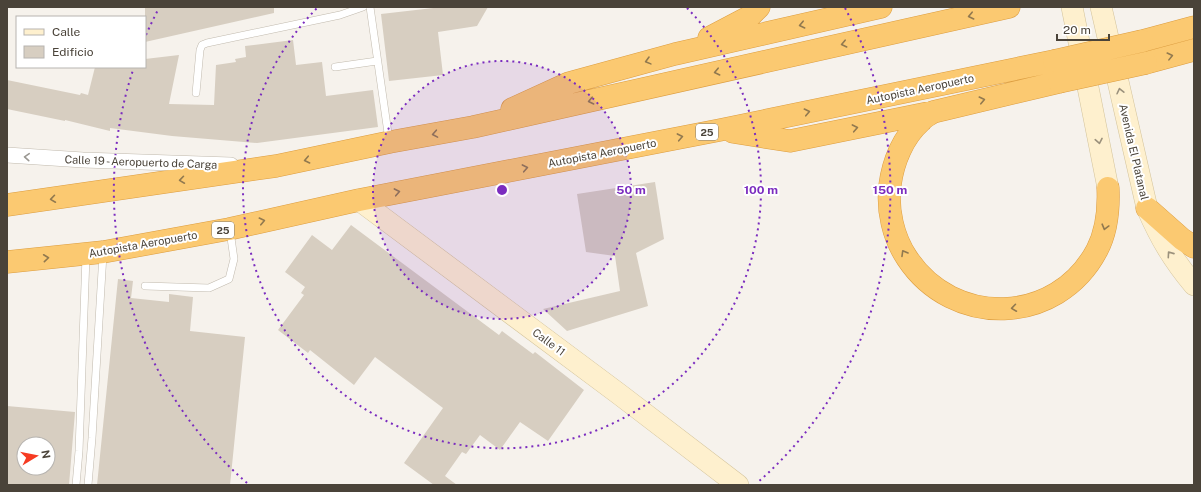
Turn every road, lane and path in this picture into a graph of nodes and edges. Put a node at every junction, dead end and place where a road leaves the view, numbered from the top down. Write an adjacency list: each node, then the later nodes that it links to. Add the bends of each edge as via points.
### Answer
1 (363, 7): 13 (lane, via 340,15 202,45)
2 (370, 7): 11 (lane)
3 (759, 7): 10 (highway, via 749,18)
4 (881, 7): 10 (highway, one-way to 10)
5 (1009, 7): 15 (highway, one-way to 15)
6 (1072, 7): 20 (main road, one-way to 20)
7 (1101, 7): 23 (main road, Avenida El Platanal, one-way to 7)
8 (1194, 27): 16 (highway, Autopista Aeropuerto / 25, one-way to 8, bridge, via 1054,61)
9 (1194, 50): 14 (highway, one-way to 9, bridge)
10 (674, 54): 15 (highway, one-way to 15, via 569,83)
11 (377, 62): 12 (lane); 17 (lane)
12 (334, 67)
13 (196, 93)
14 (933, 112): 16 (highway, one-way to 14, via 790,141); 20 (highway, one-way to 14, via 1107,220 1097,250 1067,286 1040,302 1009,309 977,307 955,300 935,288 912,266 896,238 890,208 891,176 902,146 920,121)
15 (473, 127): 17 (highway, one-way to 17)
16 (720, 130): 21 (highway, Autopista Aeropuerto / 25, one-way to 16)
17 (390, 142): 19 (highway, one-way to 19)
18 (7, 155): 19 (street, Calle 19 - Aeropuerto de Carga, one-way to 18)
19 (276, 166): 22 (highway, one-way to 22)
20 (1108, 188)
21 (359, 200): 24 (highway, Autopista Aeropuerto / 25, one-way to 21); 32 (main road, Calle 11)
22 (7, 205)
23 (1146, 208): 25 (highway); 28 (main road, Avenida El Platanal, one-way to 23, via 1167,249)
24 (229, 229): 26 (highway, Autopista Aeropuerto / 25); 29 (lane, via 234,258 229,279 209,288)
25 (1194, 247)
26 (95, 253): 27 (highway, Autopista Aeropuerto / 25, one-way to 26); 30 (lane); 31 (lane, via 98,344)
27 (7, 262)
28 (1194, 285)
29 (145, 286)
30 (76, 485)
31 (88, 485)
32 (738, 485)

